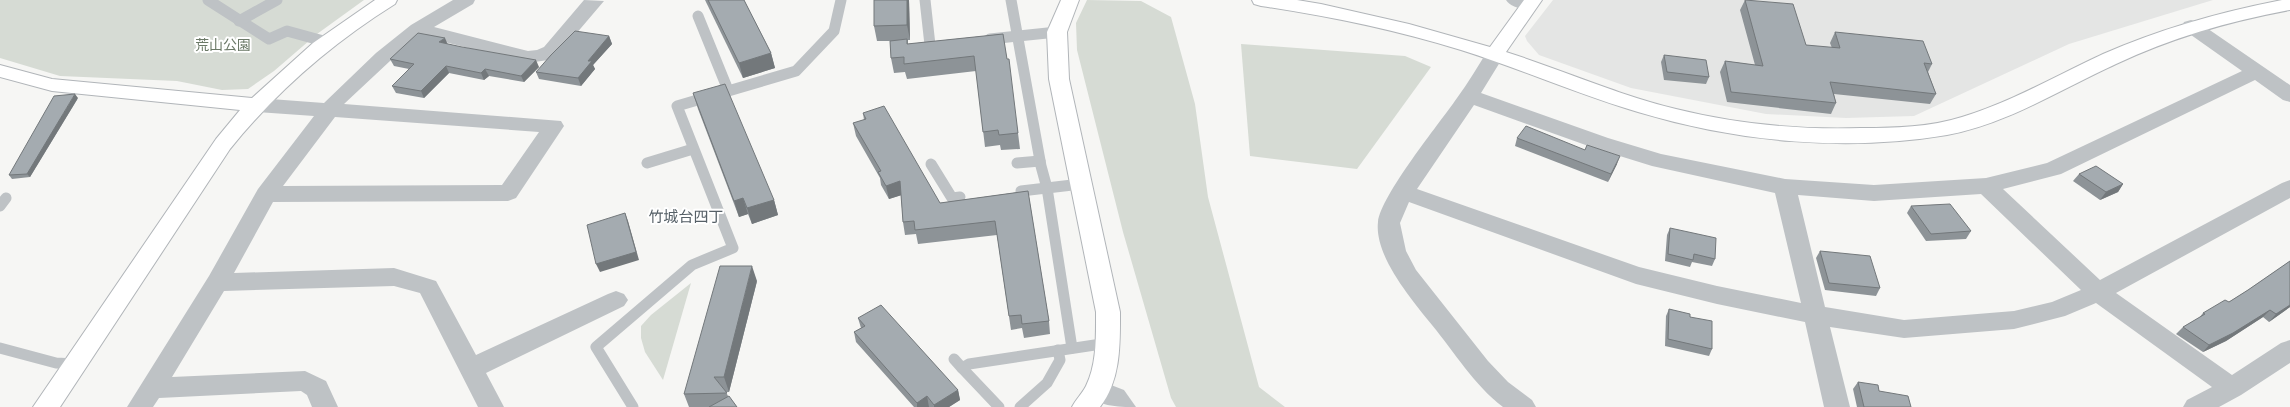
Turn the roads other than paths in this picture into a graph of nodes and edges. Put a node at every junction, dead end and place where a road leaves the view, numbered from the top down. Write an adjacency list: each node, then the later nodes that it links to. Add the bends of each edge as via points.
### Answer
1 (208, 0): 14 (lane)
2 (277, 0): 14 (lane)
3 (388, 0): 20 (street)
4 (466, 0): 16 (street)
5 (593, 0): 16 (street, via 595,1 551,51 541,56 528,57)
6 (841, 0): 25 (lane, via 834,31 796,71)
7 (925, 0): 21 (lane)
8 (1011, 0): 18 (lane)
9 (1070, 0): 17 (street)
10 (1261, 0): 22 (street, via 1379,22)
11 (1526, 2): 22 (street)
12 (2290, 4): 15 (street, via 2242,12)
13 (698, 16): 25 (lane)
14 (239, 21): 20 (lane, via 269,39 288,31)
15 (2191, 26): 22 (street, via 2129,50 1972,122 1936,129 1868,136 1790,134 1693,118 1646,107); 24 (street)
16 (418, 29): 29 (street, via 383,57)
17 (1057, 32): 18 (lane); 35 (street, via 1059,79)
18 (1018, 37): 19 (lane); 31 (lane)
19 (981, 40)
20 (327, 42): 28 (street)
21 (930, 45)
22 (1495, 54): 27 (street)
23 (0, 71): 28 (street, via 52,85)
24 (2257, 71): 26 (street); 36 (street, via 2053,169)
25 (728, 90): 30 (lane, via 677,106)
26 (2290, 95)
27 (1469, 96): 37 (street, via 1660,161); 41 (street)
28 (257, 104): 29 (street); 53 (street, via 223,144)
29 (329, 110): 42 (street); 42 (street, via 554,126 508,193)
30 (693, 149): 32 (lane); 61 (lane, via 733,248 692,265 596,347)
31 (1040, 160): 33 (lane); 38 (lane)
32 (647, 163)
33 (1017, 163)
34 (947, 170): 43 (lane, via 933,168 952,198)
35 (1081, 184): 38 (lane); 48 (street, via 1108,312)
36 (1986, 186): 37 (street, via 1874,193); 45 (street)
37 (1785, 187): 47 (street)
38 (1047, 188): 40 (lane); 50 (lane)
39 (2290, 188): 45 (street)
40 (1021, 190)
41 (1403, 192): 47 (street, via 1636,275); 65 (street, via 1388,220 1392,246 1404,272 1481,370 1510,399)
42 (266, 194): 44 (street)
43 (960, 197)
44 (217, 282): 54 (street, via 394,277 428,287); 56 (street)
45 (2098, 292): 47 (street, via 2056,310 2014,320 1953,326 1904,329); 55 (street)
46 (616, 300): 54 (street)
47 (1815, 315): 66 (street)
48 (1108, 343): 50 (lane); 57 (street)
49 (0, 348): 53 (lane, via 56,363)
50 (1072, 348): 51 (lane)
51 (1058, 350): 62 (lane, via 969,364 958,363); 63 (lane, via 1060,360 1047,383)
52 (2290, 350): 55 (street)
53 (75, 364): 58 (street)
54 (471, 369): 60 (street)
55 (2232, 388): 67 (street)
56 (146, 398): 59 (street, via 305,381 314,384)
57 (1092, 398): 64 (street, via 1115,396)
58 (46, 407)
59 (325, 407)
60 (491, 407)
61 (633, 407)
62 (999, 407)
63 (1020, 407)
64 (1123, 407)
65 (1523, 407)
66 (1837, 407)
67 (2196, 407)

